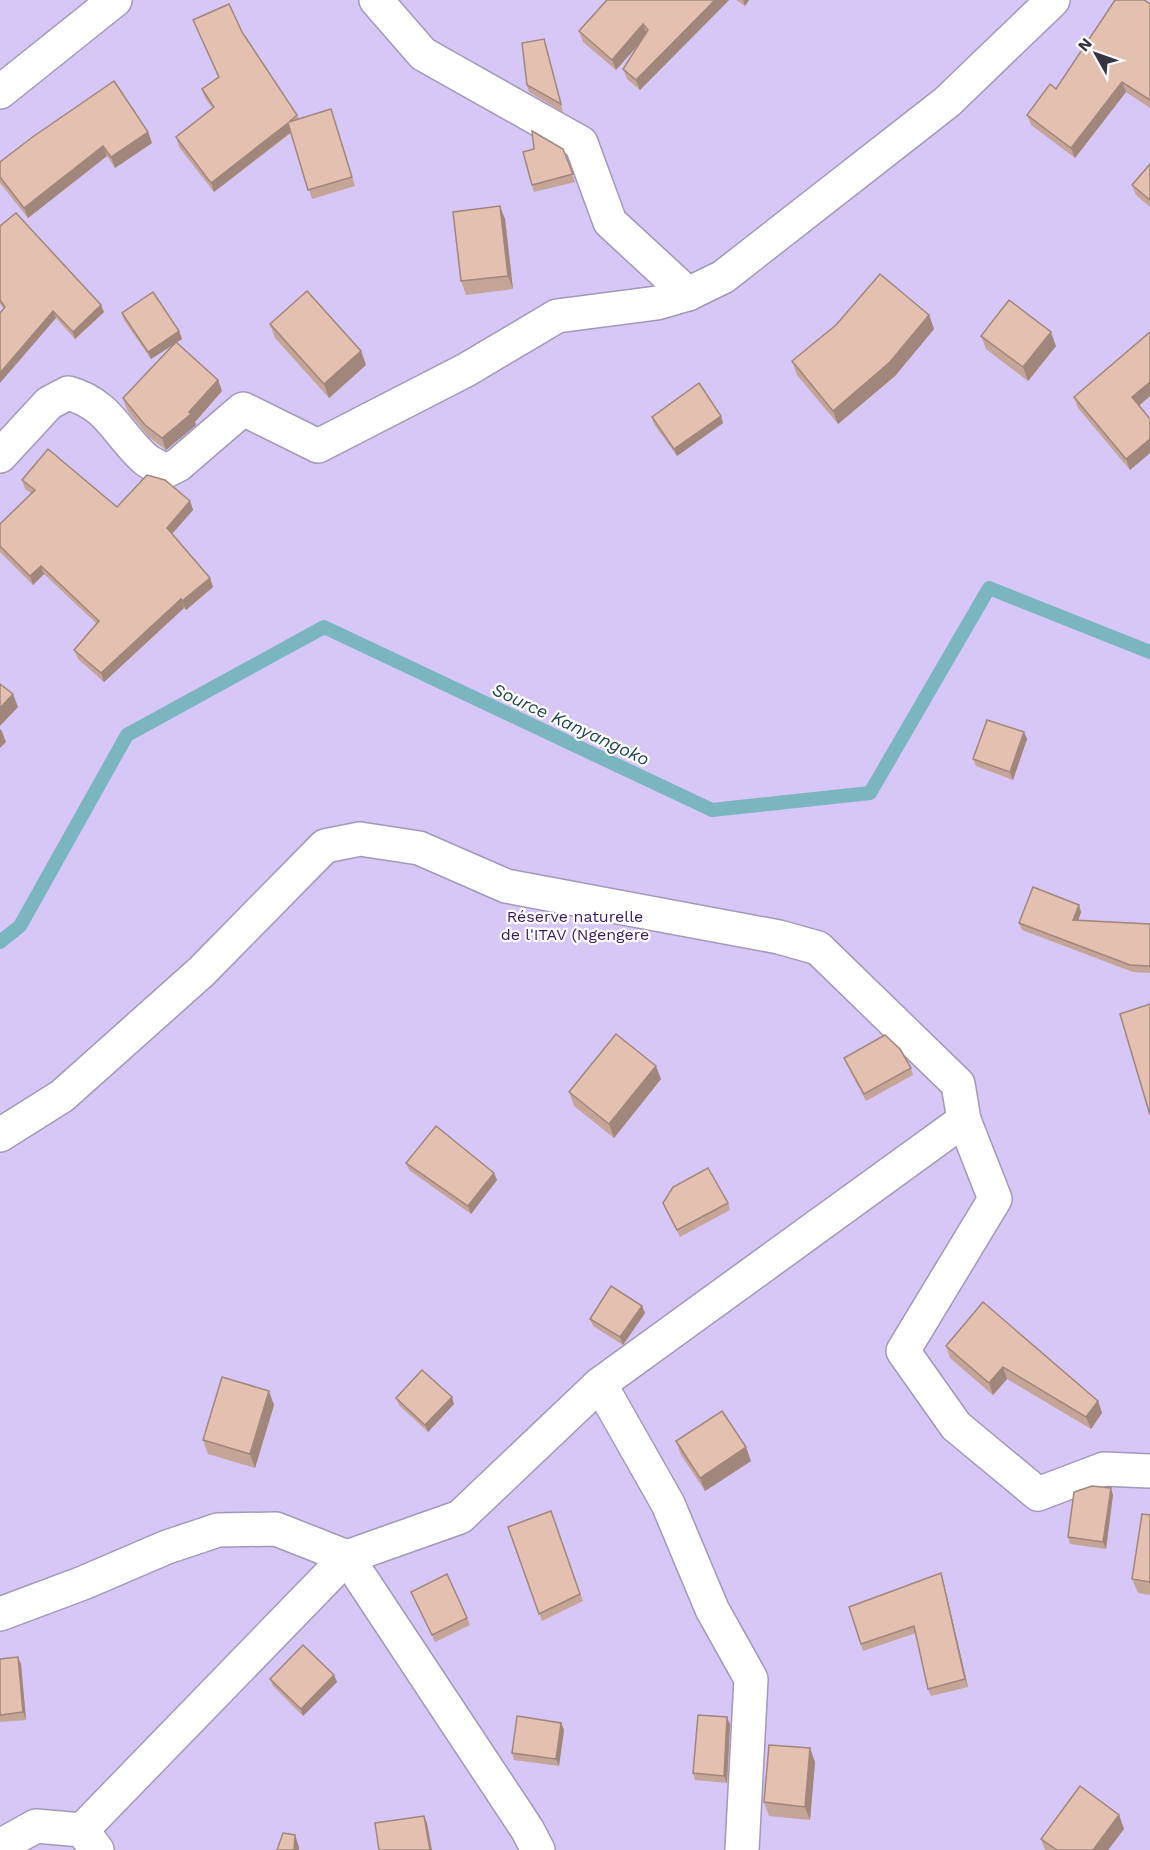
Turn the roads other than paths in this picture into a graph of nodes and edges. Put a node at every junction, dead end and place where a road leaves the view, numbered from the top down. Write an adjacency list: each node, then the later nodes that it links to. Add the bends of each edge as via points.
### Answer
1 (116, 0): 4 (street)
2 (375, 0): 5 (street, via 423,54 582,143 610,222)
3 (1053, 0): 5 (street, via 947,102 723,278)
4 (0, 92)
5 (688, 294): 6 (street, via 657,303 556,316 466,370 318,446 243,409 166,471 146,460 116,424 87,398 68,393 49,403)
6 (0, 456)
7 (964, 1120): 8 (street, via 958,1084 818,948 506,886 419,848 360,839 325,846 201,972 62,1096); 9 (street); 10 (street, via 995,1199 903,1351 956,1426 1038,1494 1104,1469)
8 (0, 1135)
9 (600, 1384): 11 (street, via 460,1517); 16 (street, via 668,1504 712,1609 751,1679)
10 (1150, 1471)
11 (347, 1557): 12 (street, via 276,1529 218,1530); 13 (street); 15 (street)
12 (0, 1614)
13 (89, 1840): 14 (street, via 36,1826)
14 (0, 1846)
15 (538, 1850)
16 (742, 1850)

